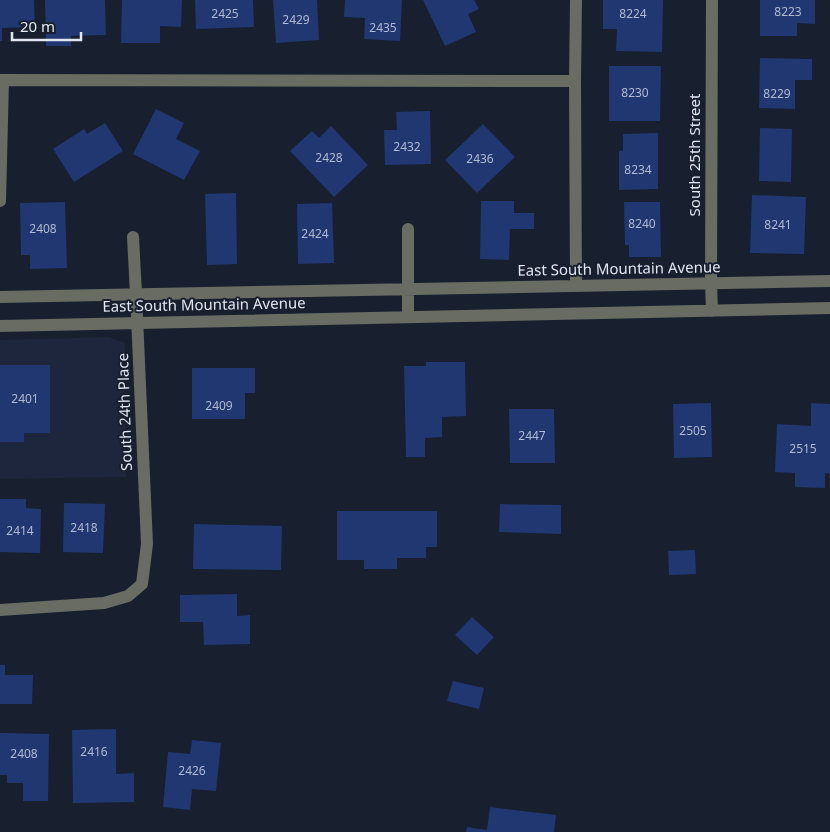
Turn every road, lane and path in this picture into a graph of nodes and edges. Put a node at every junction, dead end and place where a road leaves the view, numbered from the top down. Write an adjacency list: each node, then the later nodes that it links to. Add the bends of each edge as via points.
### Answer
1 (576, 0): 4 (street)
2 (712, 0): 9 (street, South 25th Street)
3 (2, 80): 4 (street); 5 (street)
4 (575, 81): 10 (street)
5 (0, 201)
6 (408, 230): 11 (street)
7 (133, 238): 12 (street, South 24th Place)
8 (830, 281): 9 (street, East South Mountain Avenue)
9 (710, 283): 10 (street, East South Mountain Avenue); 15 (street, South 25th Street)
10 (576, 286): 11 (street, East South Mountain Avenue)
11 (408, 289): 12 (street, East South Mountain Avenue); 16 (street)
12 (136, 294): 13 (street, East South Mountain Avenue); 17 (street, South 24th Place)
13 (0, 297)
14 (830, 308): 15 (street, East South Mountain Avenue)
15 (712, 311): 16 (street, East South Mountain Avenue)
16 (408, 317): 17 (street, East South Mountain Avenue)
17 (138, 323): 18 (street, East South Mountain Avenue); 19 (street, South 24th Place, via 146,544 142,584 128,596 104,603)
18 (0, 326)
19 (0, 610)

